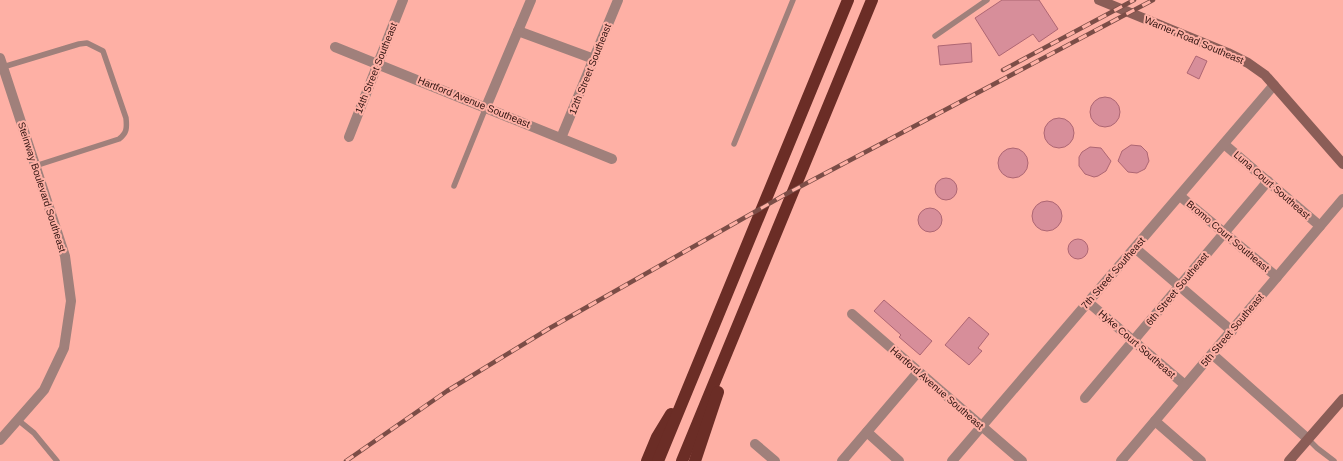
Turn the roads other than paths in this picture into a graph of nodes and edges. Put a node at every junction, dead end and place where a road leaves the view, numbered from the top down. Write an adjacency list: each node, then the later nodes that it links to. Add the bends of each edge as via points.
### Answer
1 (403, 0): 14 (street, 14th Street Southeast)
2 (531, 0): 9 (street)
3 (618, 0): 12 (street, 12th Street Southeast)
4 (793, 0): 19 (lane)
5 (848, 0): 40 (highway)
6 (872, 0): 35 (highway)
7 (987, 0): 10 (lane)
8 (1099, 0): 15 (street, Warner Road Southeast, via 1248,63)
9 (518, 31): 12 (street); 16 (street)
10 (935, 36)
11 (335, 47): 14 (street, Hartford Avenue Southeast)
12 (594, 59): 18 (street, 12th Street Southeast)
13 (1, 63): 23 (street, Steinway Boulevard Southeast); 23 (lane, via 79,44 93,45 103,51 123,111 127,127 125,135 120,139)
14 (378, 63): 16 (street, Hartford Avenue Southeast); 17 (street, 14th Street Southeast)
15 (1274, 85): 20 (street, 7th Street Southeast); 22 (street, Warner Road Southeast)
16 (486, 107): 18 (street, Hartford Avenue Southeast); 25 (lane)
17 (349, 137)
18 (561, 138): 21 (street, Hartford Avenue Southeast)
19 (734, 144)
20 (1224, 144): 24 (street, Luna Court Southeast); 26 (street, 7th Street Southeast)
21 (612, 159)
22 (1343, 164)
23 (35, 166): 44 (street, Steinway Boulevard Southeast, via 66,256 71,301 64,348 44,390)
24 (1268, 181): 28 (street, Luna Court Southeast); 29 (street, 6th Street Southeast)
25 (454, 186)
26 (1180, 196): 29 (street, Bromo Court Southeast); 30 (street, 7th Street Southeast)
27 (1343, 199): 28 (street, 5th Street Southeast)
28 (1320, 226): 31 (street, 5th Street Southeast)
29 (1224, 233): 31 (street, Bromo Court Southeast); 32 (street, 6th Street Southeast)
30 (1135, 248): 32 (street); 33 (street, 7th Street Southeast)
31 (1277, 277): 36 (street, 5th Street Southeast)
32 (1180, 286): 36 (street); 37 (street, 6th Street Southeast)
33 (1088, 302): 37 (street, Hyke Court Southeast); 46 (street, 7th Street Southeast)
34 (852, 314): 39 (street, Hartford Avenue Southeast)
35 (739, 324): 55 (highway); 56 (highway)
36 (1232, 331): 38 (street, 5th Street Southeast)
37 (1133, 340): 41 (street, Hyke Court Southeast); 42 (street, 6th Street Southeast)
38 (1212, 354): 41 (street, 5th Street Southeast); 48 (street)
39 (918, 372): 46 (street, Hartford Avenue Southeast); 47 (street)
40 (692, 379): 53 (highway, via 657,437); 54 (highway)
41 (1185, 385): 45 (street, 5th Street Southeast)
42 (1085, 398)
43 (1343, 399): 48 (street)
44 (18, 420): 49 (street, Steinway Boulevard Southeast); 52 (lane, via 34,433)
45 (1155, 421): 51 (street, 5th Street Southeast); 62 (street)
46 (982, 426): 60 (street, 7th Street Southeast); 61 (street, Hartford Avenue Southeast)
47 (867, 432): 58 (street); 59 (street)
48 (1308, 438): 63 (street); 64 (lane)
49 (0, 440)
50 (755, 444): 57 (street)
51 (1123, 460)
52 (57, 461)
53 (647, 461)
54 (658, 461)
55 (682, 461)
56 (695, 461)
57 (775, 461)
58 (842, 461)
59 (899, 461)
60 (952, 461)
61 (1022, 461)
62 (1201, 461)
63 (1289, 461)
64 (1334, 461)

